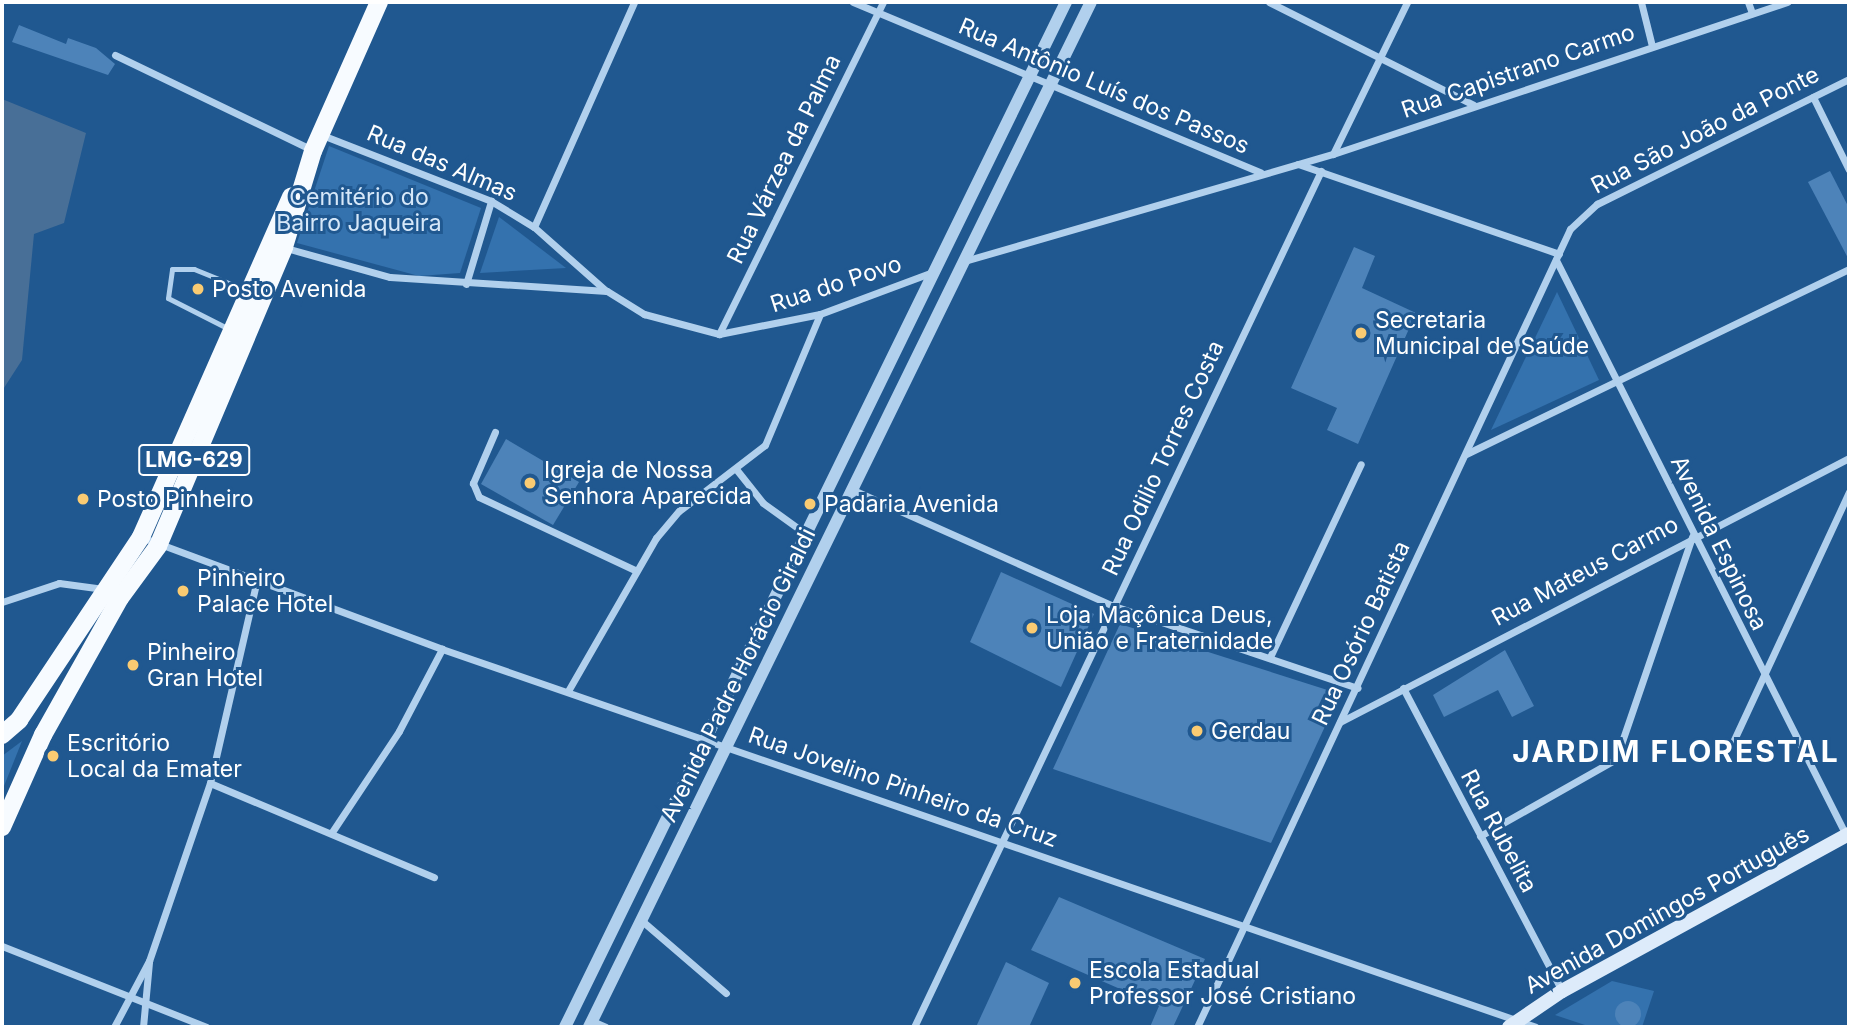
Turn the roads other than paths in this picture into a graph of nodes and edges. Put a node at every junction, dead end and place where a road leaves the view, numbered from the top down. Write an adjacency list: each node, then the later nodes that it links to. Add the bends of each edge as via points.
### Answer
1 (379, 2): 22 (main road, LMG-629)
2 (634, 2): 29 (street)
3 (853, 2): 12 (street, Rua Antônio Luís dos Passos)
4 (883, 2): 12 (street, Rua Várzea da Palma)
5 (1066, 2): 17 (street, Avenida Padre Horácio Giraldi)
6 (1091, 2): 19 (street, Avenida Padre Horácio Giraldi)
7 (1269, 2): 16 (street)
8 (1406, 2): 16 (street)
9 (1642, 2): 14 (street)
10 (1748, 2): 13 (street)
11 (1787, 2): 13 (street, Rua Capistrano Carmo)
12 (878, 12): 17 (street, Rua Antônio Luís dos Passos); 41 (street, Rua Várzea da Palma)
13 (1752, 13): 14 (street, Rua Capistrano Carmo)
14 (1652, 46): 21 (street, Rua Capistrano Carmo)
15 (115, 55): 22 (street, Rua das Almas)
16 (1379, 57): 21 (street); 23 (street)
17 (1030, 74): 19 (street, Rua Antônio Luís dos Passos); 35 (street, Avenida Padre Horácio Giraldi)
18 (1849, 79): 20 (street, Rua São João da Ponte)
19 (1052, 83): 27 (street, Rua Antônio Luís dos Passos); 33 (street, Avenida Padre Horácio Giraldi)
20 (1813, 97): 25 (street); 32 (street, Rua São João da Ponte, via 1597,204 1570,229)
21 (1474, 105): 23 (street, Rua Capistrano Carmo)
22 (314, 150): 28 (street, Rua das Almas); 30 (main road, LMG-629); 31 (main road, LMG-629)
23 (1333, 154): 24 (street, Rua Capistrano Carmo)
24 (1298, 164): 26 (street); 27 (street, Rua Capistrano Carmo)
25 (1849, 170)
26 (1321, 171): 32 (street); 58 (street, Rua Odilio Torres Costa)
27 (1261, 173): 33 (street)
28 (491, 201): 29 (street, Rua das Almas); 36 (street)
29 (534, 227): 38 (street, Rua das Almas)
30 (266, 242): 31 (street, Rua do Povo); 37 (main road, LMG-629)
31 (284, 247): 36 (street, Rua do Povo, via 390,277); 53 (main road, LMG-629)
32 (1558, 257): 42 (street, Avenida Espinosa); 44 (street, Rua Osório Batista)
33 (968, 260): 48 (street, Avenida Padre Horácio Giraldi)
34 (1849, 269): 42 (street)
35 (934, 272): 39 (street, Rua do Povo); 50 (street, Avenida Padre Horácio Giraldi)
36 (466, 284): 38 (street, Rua do Povo)
37 (246, 290): 40 (main road, LMG-629); 40 (lane, via 183,266 170,276 168,298)
38 (607, 291): 41 (street, Rua do Povo, via 644,314)
39 (820, 314): 41 (street, Rua do Povo); 47 (street, via 765,445)
40 (229, 329): 51 (main road, LMG-629)
41 (719, 334)
42 (1617, 383): 44 (street); 52 (street, Avenida Espinosa)
43 (495, 432): 54 (street, via 473,483 479,497)
44 (1466, 454): 62 (street, Rua Osório Batista)
45 (1849, 458): 52 (street, Rua Mateus Carmo)
46 (1361, 464): 60 (street)
47 (736, 469): 50 (street, via 763,503); 54 (street, via 679,511)
48 (853, 490): 58 (street); 71 (street, Avenida Padre Horácio Giraldi)
49 (1849, 492): 61 (street)
50 (806, 534): 69 (street, Avenida Padre Horácio Giraldi)
51 (141, 537): 53 (street, Rua Jovelino Pinheiro da Cruz); 56 (main road, LMG-629)
52 (1692, 537): 61 (street, Avenida Espinosa); 63 (street, Rua Mateus Carmo); 75 (street, via 1616,758)
53 (158, 545): 55 (street, Rua Jovelino Pinheiro da Cruz); 56 (main road, LMG-629)
54 (635, 570): 64 (street)
55 (256, 583): 59 (street, Rua Jovelino Pinheiro da Cruz); 72 (street)
56 (112, 594): 57 (street, via 59,583); 65 (main road); 68 (main road, LMG-629)
57 (2, 601)
58 (1114, 606): 60 (street); 77 (street, Rua Odilio Torres Costa)
59 (442, 649): 64 (street, Rua Jovelino Pinheiro da Cruz); 74 (street, via 399,731)
60 (1270, 657): 62 (street)
61 (1762, 677): 70 (street); 76 (street, Avenida Espinosa)
62 (1358, 688): 66 (street, Rua Osório Batista)
63 (1402, 688): 66 (street, Rua Mateus Carmo); 75 (street, Rua Rubelita)
64 (568, 691): 69 (street, Rua Jovelino Pinheiro da Cruz)
65 (19, 720): 67 (main road); 68 (main road)
66 (1340, 722): 80 (street, Rua Osório Batista)
67 (2, 735)
68 (43, 735): 73 (main road, LMG-629)
69 (705, 738): 71 (street, Rua Jovelino Pinheiro da Cruz); 92 (street, Avenida Padre Horácio Giraldi)
70 (1731, 744)
71 (727, 746): 77 (street, Rua Jovelino Pinheiro da Cruz); 79 (street, Avenida Padre Horácio Giraldi)
72 (210, 783): 74 (street); 82 (street)
73 (2, 827)
74 (332, 832): 78 (street)
75 (1480, 836): 83 (street, Rua Rubelita)
76 (1848, 838): 83 (main road, Avenida Domingos Português)
77 (1004, 841): 80 (street, Rua Jovelino Pinheiro da Cruz); 94 (street, Rua Odilio Torres Costa)
78 (434, 877)
79 (640, 919): 84 (street); 87 (street, Avenida Padre Horácio Giraldi)
80 (1244, 928): 88 (street, Rua Jovelino Pinheiro da Cruz); 95 (street, Rua Osório Batista)
81 (2, 946): 85 (street)
82 (149, 961): 85 (street); 86 (street)
83 (1562, 991): 88 (main road, Avenida Domingos Português)
84 (726, 993)
85 (128, 997): 86 (street); 89 (street)
86 (148, 1005): 90 (street); 91 (street)
87 (590, 1024): 93 (street)
88 (1513, 1024): 96 (street, Rua Jovelino Pinheiro da Cruz)
89 (114, 1027)
90 (143, 1027)
91 (206, 1027)
92 (565, 1027)
93 (607, 1027)
94 (914, 1027)
95 (1197, 1027)
96 (1536, 1027)

